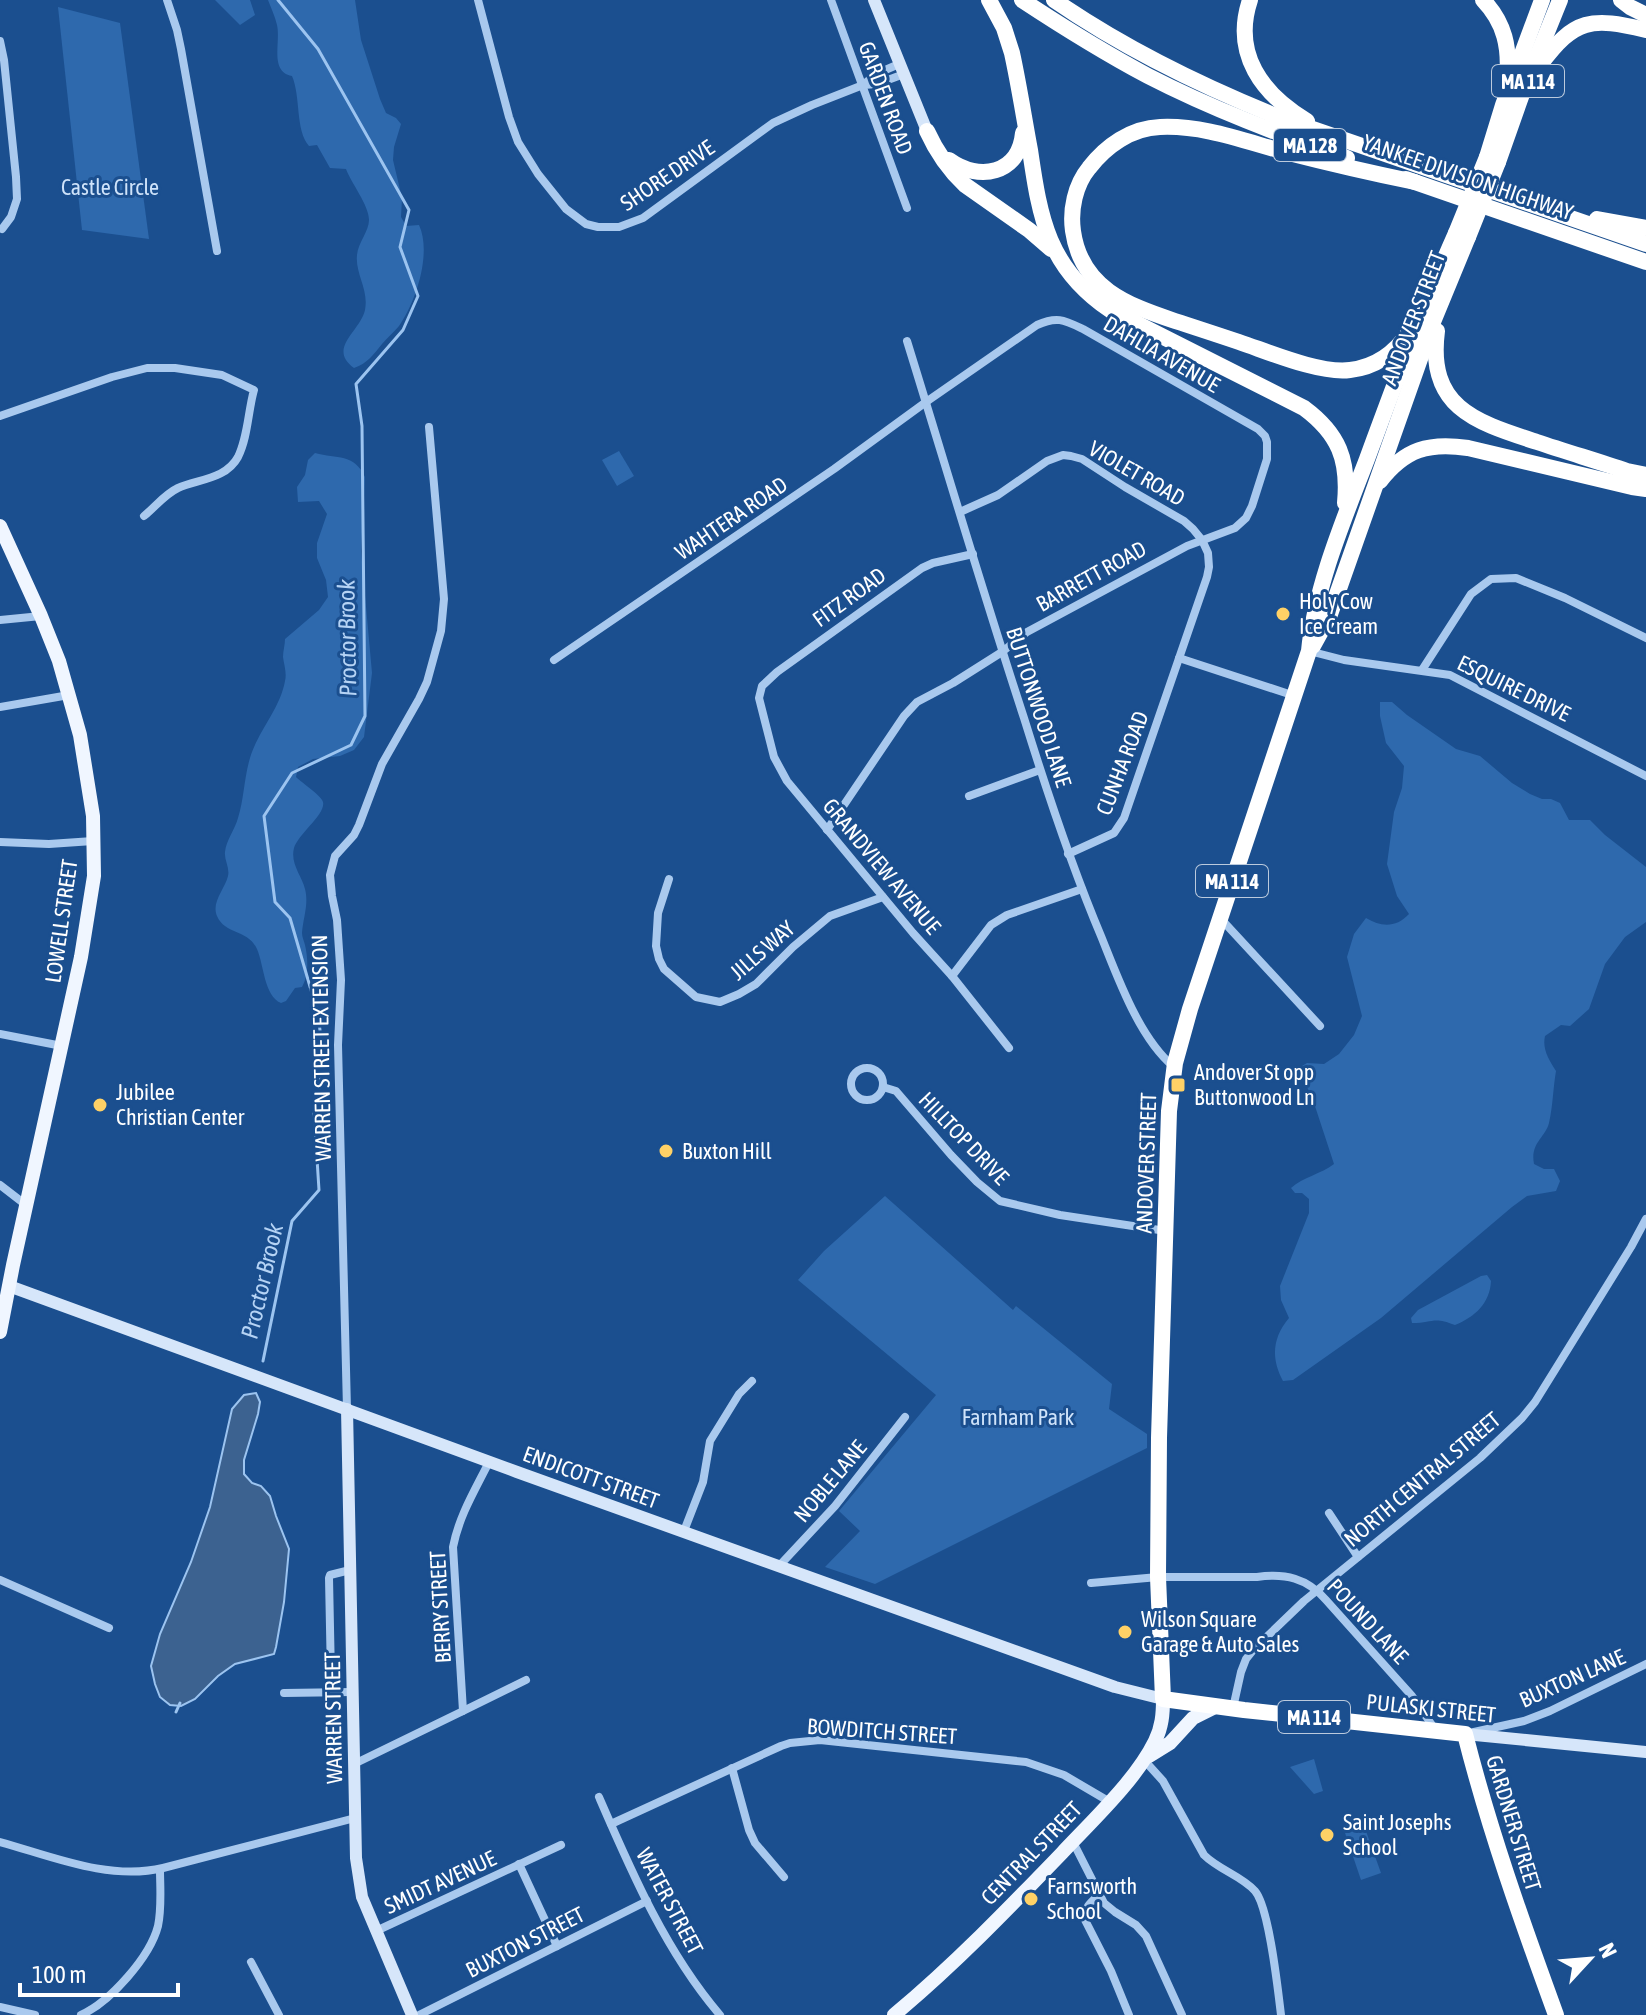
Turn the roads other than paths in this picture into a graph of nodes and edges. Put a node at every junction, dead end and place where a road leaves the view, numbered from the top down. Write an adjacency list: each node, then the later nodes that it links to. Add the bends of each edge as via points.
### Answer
1 (167, 0): 30 (street, via 181,49)
2 (478, 0): 17 (street, SHORE DRIVE, via 518,142 566,209 598,227 632,224 773,123)
3 (831, 0): 17 (street, GARDEN ROAD)
4 (874, 0): 16 (street)
5 (989, 0): 20 (highway, via 1009,41)
6 (1022, 0): 24 (highway, YANKEE DIVISION HIGHWAY / MA 128, via 1093,45 1197,99)
7 (1054, 0): 22 (highway, YANKEE DIVISION HIGHWAY / MA 128, via 1211,89)
8 (1250, 0): 22 (highway, via 1244,41 1261,81 1305,120)
9 (1483, 0): 19 (highway, via 1506,38)
10 (1542, 0): 19 (highway, ANDOVER STREET / MA 114)
11 (1560, 0): 18 (highway, ANDOVER STREET / MA 114)
12 (1621, 0): 13 (highway)
13 (1646, 15)
14 (1646, 30): 18 (highway, via 1611,22 1571,32)
15 (0, 41): 28 (street, via 17,199)
16 (902, 69): 17 (street, SHORE DRIVE, via 876,74); 21 (street)
17 (863, 85): 25 (street, GARDEN ROAD)
18 (1522, 94): 23 (highway, ANDOVER STREET / MA 114)
19 (1503, 105): 23 (highway, ANDOVER STREET / MA 114)
20 (1025, 119): 21 (highway, via 1013,160 984,172 962,169 939,151); 31 (highway, via 1040,214)
21 (927, 131): 31 (highway, via 954,175)
22 (1363, 146): 26 (highway, YANKEE DIVISION HIGHWAY / MA 128)
23 (1492, 160): 33 (highway, ANDOVER STREET / MA 114, bridge)
24 (1415, 182): 32 (highway, YANKEE DIVISION HIGHWAY / MA 128); 33 (highway, via 1209,131 1156,127 1111,145 1085,173 1073,207 1074,236 1091,275 1127,303 1330,370 1360,369 1385,358)
25 (907, 208)
26 (1543, 208): 27 (highway); 29 (highway, YANKEE DIVISION HIGHWAY / MA 128)
27 (1646, 228)
28 (2, 229)
29 (1646, 244)
30 (217, 251)
31 (1058, 256): 44 (highway, via 1084,290 1110,310 1318,419 1342,454 1347,487)
32 (1646, 264)
33 (1439, 289): 38 (highway, via 1435,359 1443,386 1462,411 1492,427); 40 (highway, ANDOVER STREET / MA 114); 44 (highway, ANDOVER STREET / MA 114)
34 (907, 341): 35 (street, BUTTONWOOD LANE)
35 (926, 402): 41 (street, BUTTONWOOD LANE); 45 (street, DAHLIA AVENUE, via 1037,325 1050,319 1072,324 1265,436 1267,459 1246,518 1235,528); 53 (street, WAHTERA ROAD)
36 (0, 416): 42 (street, via 147,368 222,375 254,390 242,447 232,465 169,494)
37 (429, 427): 84 (street, WARREN STREET EXTENSION, via 444,599 441,631 427,682 382,764 354,835 335,856 330,875 341,980)
38 (1646, 475)
39 (1646, 489): 40 (highway, via 1442,445 1402,459)
40 (1371, 496): 50 (highway, ANDOVER STREET / MA 114, via 1329,617)
41 (960, 512): 45 (street, VIOLET ROAD, via 1063,455 1082,459 1184,521); 46 (street, BUTTONWOOD LANE)
42 (144, 516)
43 (0, 526): 47 (main road, LOWELL STREET)
44 (1341, 528): 50 (highway, ANDOVER STREET / MA 114)
45 (1202, 540): 51 (street, BARRETT ROAD, via 1027,632); 52 (street, via 1209,567)
46 (973, 554): 51 (street, BUTTONWOOD LANE); 55 (street, FITZ ROAD, via 922,568 777,672)
47 (41, 616): 48 (street); 56 (main road, LOWELL STREET)
48 (0, 620)
49 (1646, 638): 54 (street, via 1516,578 1491,579 1471,594)
50 (1309, 651): 54 (street, ESQUIRE DRIVE); 57 (highway, ANDOVER STREET / MA 114)
51 (1002, 652): 59 (street, BUTTONWOOD LANE); 62 (street, BARRETT ROAD, via 910,708)
52 (1179, 658): 57 (street); 65 (street, CUNHA ROAD, via 1120,826)
53 (554, 660)
54 (1422, 670): 60 (street, ESQUIRE DRIVE, via 1450,675)
55 (760, 692): 62 (street, GRANDVIEW AVENUE, via 778,767)
56 (69, 695): 58 (street); 63 (main road, LOWELL STREET, via 88,777)
57 (1295, 696): 69 (highway, ANDOVER STREET / MA 114)
58 (0, 707)
59 (1040, 770): 61 (street); 65 (street, BUTTONWOOD LANE)
60 (1646, 776)
61 (969, 796)
62 (827, 830): 68 (street, GRANDVIEW AVENUE)
63 (93, 841): 64 (street); 73 (main road, LOWELL STREET, via 87,925)
64 (0, 842)
65 (1068, 854): 67 (street, BUTTONWOOD LANE)
66 (669, 879): 68 (street, JILLS WAY, via 658,913 659,959 696,997 720,1002 756,984 830,916)
67 (1082, 889): 70 (street, via 991,925); 75 (street, BUTTONWOOD LANE, via 1141,1023)
68 (883, 897): 70 (street, GRANDVIEW AVENUE)
69 (1220, 918): 71 (street); 75 (highway, ANDOVER STREET / MA 114)
70 (952, 976): 74 (street, GRANDVIEW AVENUE)
71 (1320, 1026)
72 (0, 1034): 73 (street)
73 (62, 1046): 78 (main road, LOWELL STREET)
74 (1009, 1048)
75 (1174, 1067): 80 (highway, ANDOVER STREET / MA 114)
76 (883, 1087): 76 (street, HILLTOP DRIVE, via 881,1075 871,1068 858,1070 851,1080 854,1092 864,1099 876,1097); 80 (street, HILLTOP DRIVE, via 896,1091 951,1155 1000,1201)
77 (0, 1185): 78 (street)
78 (26, 1205): 81 (main road, LOWELL STREET)
79 (1646, 1219): 89 (street, NORTH CENTRAL STREET, via 1522,1418)
80 (1166, 1231): 92 (highway, ANDOVER STREET / MA 114)
81 (4, 1284): 82 (main road, LOWELL STREET); 84 (street, ENDICOTT STREET)
82 (0, 1332)
83 (752, 1381): 88 (street, via 710,1441 703,1482)
84 (347, 1409): 86 (street, ENDICOTT STREET); 91 (street, WARREN STREET)
85 (905, 1417): 90 (street, NOBLE LANE)
86 (489, 1462): 88 (street, ENDICOTT STREET); 104 (street, BERRY STREET, via 453,1547)
87 (1329, 1513): 89 (street)
88 (684, 1531): 90 (street, ENDICOTT STREET)
89 (1358, 1557): 95 (street, NORTH CENTRAL STREET)
90 (780, 1565): 102 (street, ENDICOTT STREET, via 1115,1687)
91 (350, 1570): 99 (street, via 329,1578); 100 (street, WARREN STREET)
92 (1158, 1577): 94 (street, POUND LANE); 95 (street, POUND LANE, via 1280,1575 1300,1579); 102 (highway, ANDOVER STREET / MA 114)
93 (0, 1580): 96 (street)
94 (1091, 1583)
95 (1318, 1591): 103 (street, NORTH CENTRAL STREET, via 1246,1659); 105 (street, POUND LANE, via 1412,1696)
96 (109, 1628)
97 (1646, 1664): 106 (street, BUXTON LANE, via 1550,1711)
98 (526, 1680): 104 (street)
99 (335, 1691): 100 (street); 101 (street)
100 (352, 1692): 109 (street, WARREN STREET)
101 (284, 1693)
102 (1163, 1699): 103 (highway, PULASKI STREET / MA 114); 108 (main road, CENTRAL STREET, via 1160,1731)
103 (1225, 1708): 105 (highway, PULASKI STREET / MA 114); 108 (main road, via 1193,1718 1170,1743)
104 (463, 1711): 109 (street)
105 (1434, 1729): 106 (highway, PULASKI STREET / MA 114)
106 (1465, 1734): 107 (street, PULASKI STREET); 137 (highway, GARDNER STREET, via 1480,1795)
107 (1646, 1752)
108 (1145, 1759): 112 (main road, CENTRAL STREET); 136 (street, via 1204,1855 1259,1896)
109 (354, 1764): 113 (street, WARREN STREET)
110 (732, 1768): 112 (street, BOWDITCH STREET, via 790,1743 820,1740 1026,1762 1064,1775); 114 (street, BOWDITCH STREET); 120 (street, via 755,1843)
111 (599, 1797): 114 (street, WATER STREET)
112 (1110, 1802): 116 (main road, CENTRAL STREET)
113 (355, 1818): 119 (street); 123 (street, WARREN STREET, via 359,1884)
114 (611, 1824): 122 (street, WATER STREET)
115 (0, 1842): 119 (street, via 94,1868)
116 (1073, 1842): 121 (street); 133 (main road, CENTRAL STREET)
117 (561, 1845): 118 (street, SMIDT AVENUE)
118 (519, 1864): 123 (street, SMIDT AVENUE); 124 (street, SMIDT AVENUE)
119 (160, 1869): 129 (street, via 160,1910 153,1939 119,1986)
120 (784, 1877)
121 (1100, 1894): 134 (street, via 1088,1904 1085,1920); 135 (street, via 1109,1908 1146,1936)
122 (647, 1901): 124 (street, BUXTON STREET); 132 (street, WATER STREET, via 684,1968)
123 (376, 1931): 130 (street, WARREN STREET)
124 (557, 1946): 131 (street, BUXTON STREET)
125 (251, 1962): 127 (street)
126 (0, 2007): 128 (street)
127 (275, 2014)
128 (35, 2015)
129 (81, 2015)
130 (412, 2015)
131 (419, 2015)
132 (720, 2015)
133 (894, 2015)
134 (1129, 2015)
135 (1182, 2015)
136 (1281, 2015)
137 (1556, 2015)

